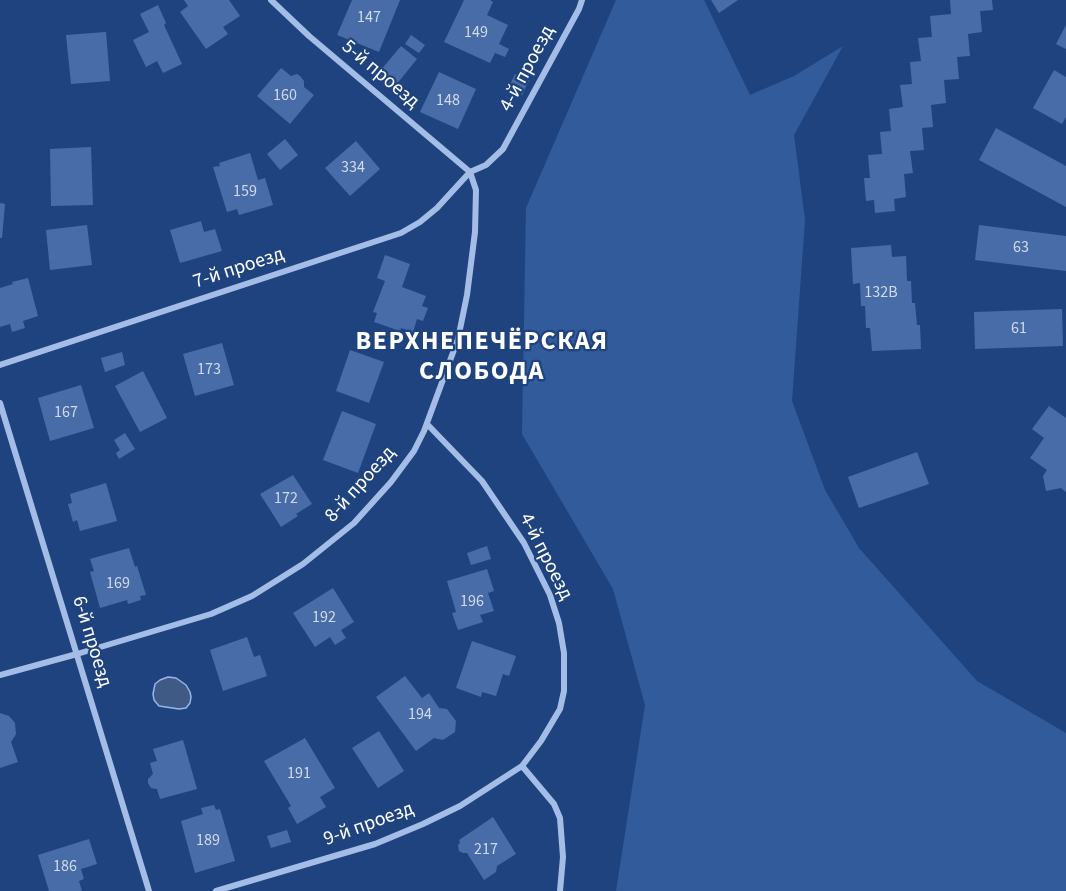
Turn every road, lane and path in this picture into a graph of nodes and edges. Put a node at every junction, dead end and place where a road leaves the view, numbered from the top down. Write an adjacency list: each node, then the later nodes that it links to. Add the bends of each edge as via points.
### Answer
1 (271, 0): 3 (street, 5-й проезд)
2 (582, 0): 3 (street, 4-й проезд, via 503,149 486,165)
3 (470, 172): 4 (street, 7-й проезд, via 437,208 401,233); 6 (street, 8-й проезд, via 476,190 475,232 467,295 458,339)
4 (0, 365)
5 (0, 404): 7 (street, 6-й проезд)
6 (427, 424): 7 (street, 8-й проезд, via 414,451 384,490 354,523 303,564 252,596 211,614); 9 (street, 4-й проезд, via 482,481 518,534 550,595 559,623 564,653 560,709)
7 (77, 654): 8 (street, 8-й проезд); 11 (street, 6-й проезд)
8 (0, 675)
9 (522, 766): 10 (street, via 554,804 560,818); 12 (street, 9-й проезд, via 460,806 385,840)
10 (560, 890)
11 (148, 891)
12 (216, 891)

